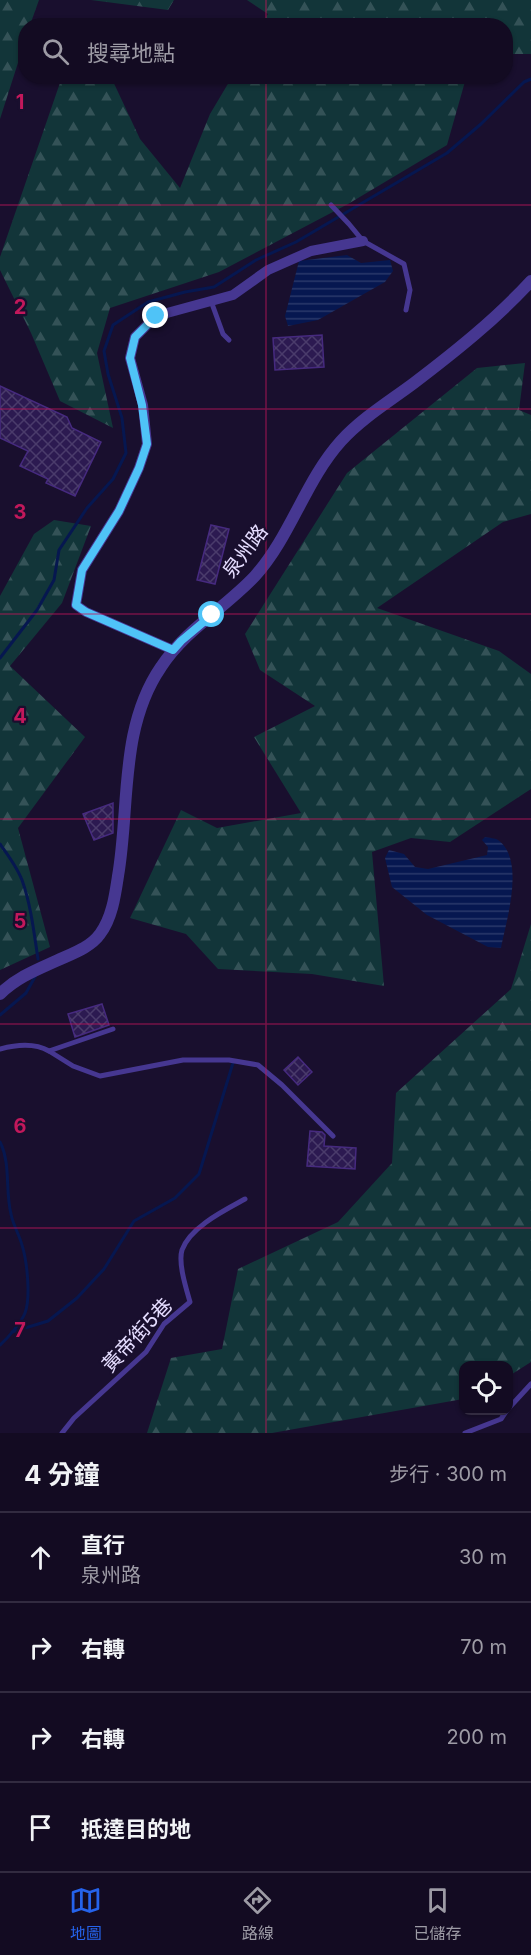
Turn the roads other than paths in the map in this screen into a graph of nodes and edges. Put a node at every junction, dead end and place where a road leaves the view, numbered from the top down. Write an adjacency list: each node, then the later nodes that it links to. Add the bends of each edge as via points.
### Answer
1 (333, 208): 2 (lane)
2 (363, 241): 4 (street, via 311,251 268,270 233,295); 5 (lane, via 404,264 410,290)
3 (531, 280): 7 (street, 泉州路, via 451,355 342,440 257,573)
4 (211, 301): 6 (lane); 7 (street, via 156,316 135,337 130,358 147,444 119,511 82,570 76,605)
5 (406, 310)
6 (229, 340)
7 (173, 650): 8 (street, 泉州路, via 151,683 139,714 128,771 121,860 113,902 100,935 87,946 17,980)
8 (0, 994)
9 (113, 1029): 11 (lane)
10 (0, 1049): 11 (lane, via 41,1047)
11 (49, 1051): 12 (lane, via 100,1076 183,1059 229,1059 258,1065)
12 (333, 1136)
13 (245, 1199): 17 (lane, 黃帝街5巷, via 196,1229 182,1250 183,1279 190,1302 164,1324 146,1352)
14 (531, 1384): 15 (lane)
15 (513, 1404)
16 (504, 1415): 18 (lane)
17 (62, 1433)
18 (465, 1433)

